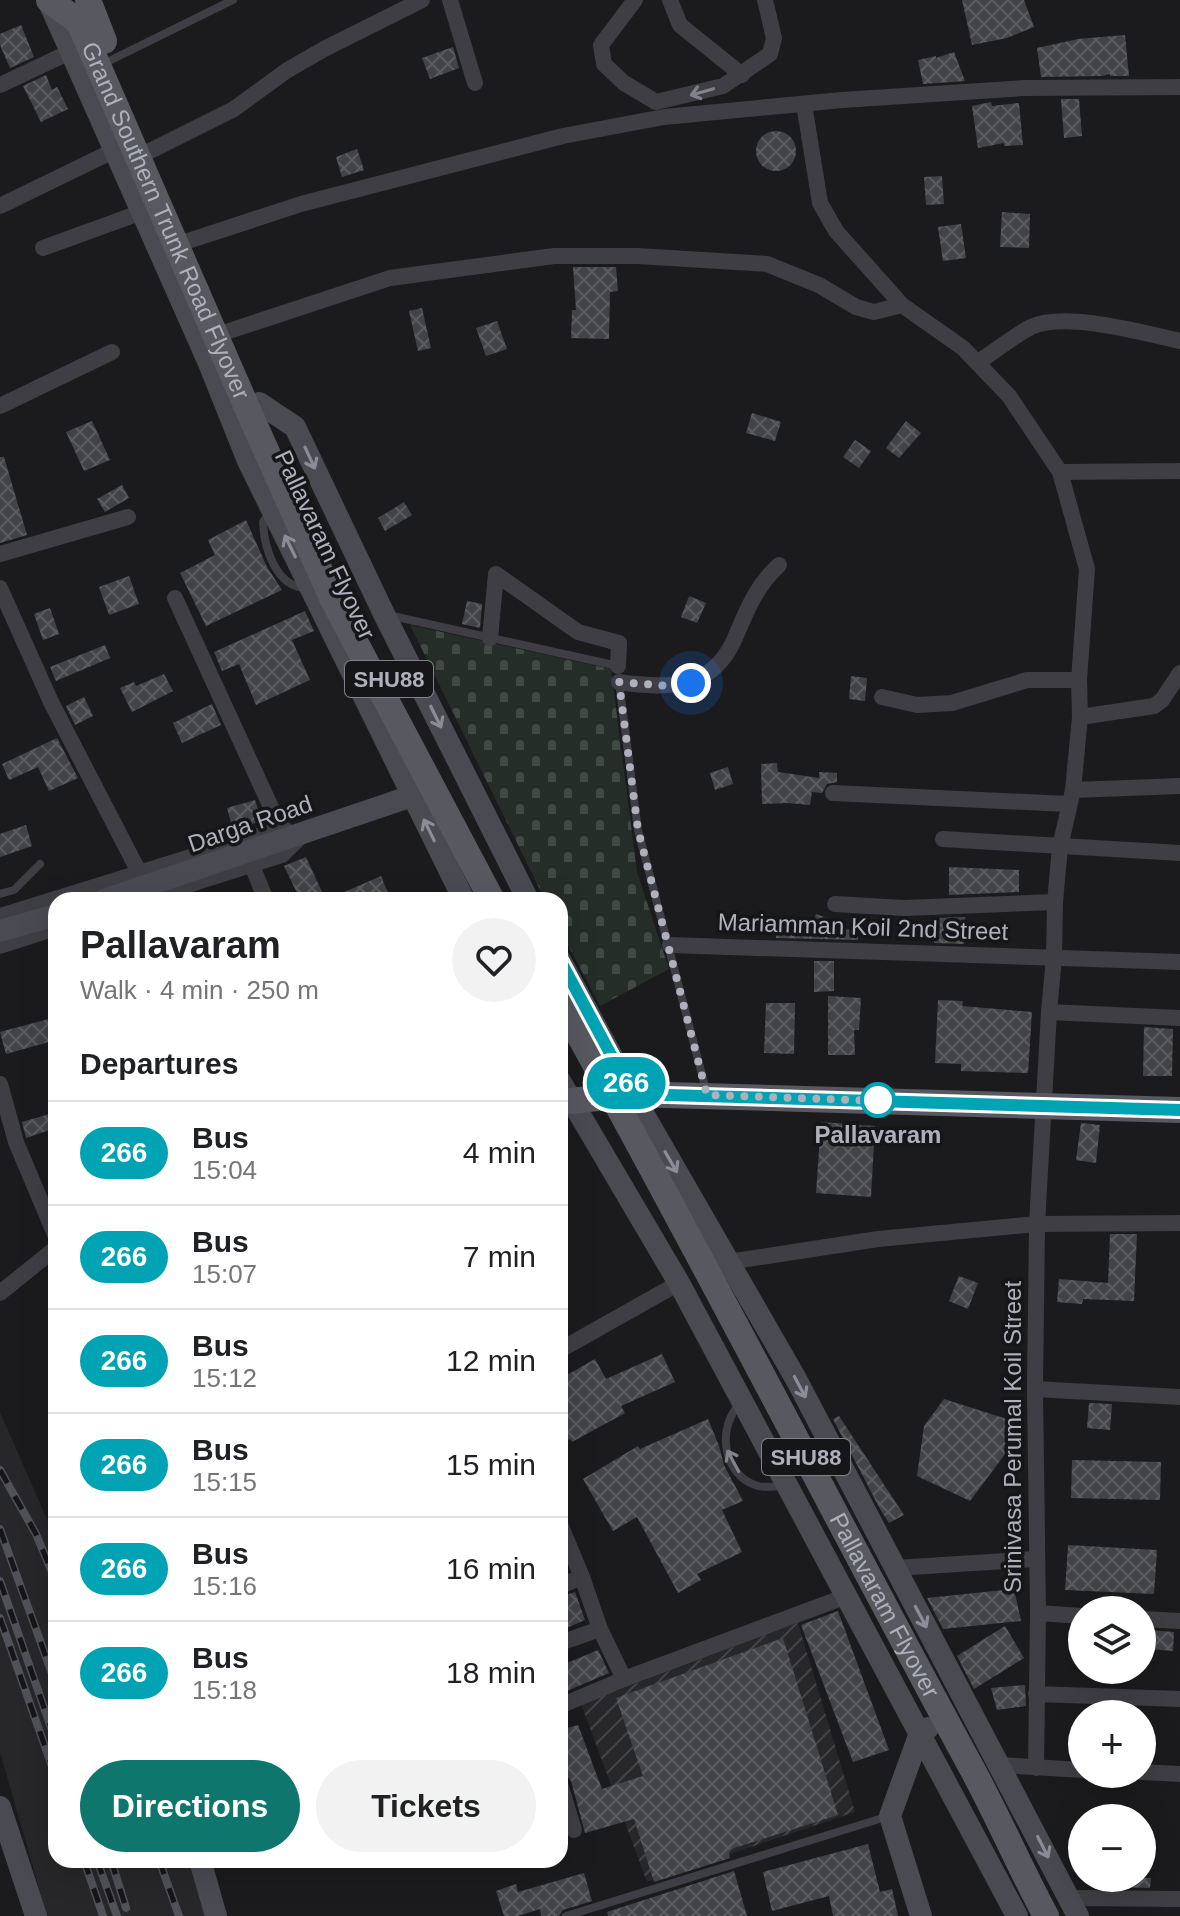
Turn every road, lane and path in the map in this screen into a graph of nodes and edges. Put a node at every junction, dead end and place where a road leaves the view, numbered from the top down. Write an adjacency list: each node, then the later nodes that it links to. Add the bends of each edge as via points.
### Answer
1 (48, 0): 9 (street); 28 (main road, Grand Southern Trunk Road Flyover / SHU88, via 79,22)
2 (88, 0): 10 (main road, SHU88)
3 (233, 0): 10 (lane)
4 (422, 0): 17 (street, via 324,49 234,109)
5 (450, 0): 12 (street)
6 (635, 0): 11 (street, one-way to 6, via 723,86 656,102 624,83 604,64 601,45)
7 (670, 0): 11 (street, via 680,25)
8 (765, 0): 11 (street, via 774,38 770,54)
9 (70, 52): 13 (street); 16 (street)
10 (111, 60): 17 (main road, SHU88)
11 (742, 75)
12 (475, 83)
13 (0, 85)
14 (1180, 87): 15 (street, via 1025,88)
15 (804, 104): 20 (street, via 664,117 563,136 301,204); 22 (street, Srinivasa Perumal Koil Street, via 820,203 836,231)
16 (113, 151): 18 (street); 19 (street)
17 (148, 152): 20 (main road, SHU88)
18 (0, 206)
19 (142, 212): 21 (street); 46 (street, via 248,461)
20 (188, 241): 23 (main road, SHU88)
21 (43, 248)
22 (902, 305): 23 (street, via 874,312 856,307 767,264 554,256 390,278); 26 (street, Srinivasa Perumal Koil Street)
23 (223, 333): 28 (main road, SHU88)
24 (1180, 341): 26 (street, via 1101,324 1055,322 1033,326)
25 (112, 352): 27 (street)
26 (978, 362): 31 (street, Srinivasa Perumal Koil Street, via 1009,396)
27 (0, 406)
28 (253, 406): 29 (main road, Pallavaram Flyover / SHU88); 37 (street, one-way to 37, via 295,427)
29 (275, 456): 61 (main road, Pallavaram Flyover / SHU88, via 333,600); 62 (main road, Pallavaram Flyover / SHU88)
30 (1180, 471): 31 (street)
31 (1060, 472): 41 (street, Srinivasa Perumal Koil Street, via 1087,569)
32 (128, 517): 33 (street)
33 (0, 554)
34 (779, 565): 40 (street, via 753,596 734,641 711,671 691,683 668,686)
35 (0, 588): 54 (street, via 51,702)
36 (175, 598): 48 (street)
37 (384, 614): 38 (lane); 63 (street, one-way to 63)
38 (490, 638): 40 (lane); 40 (street, via 496,574 578,632 619,643)
39 (1180, 673): 43 (street, via 1154,706)
40 (618, 674): 73 (lane, via 638,830)
41 (1079, 680): 42 (street, via 1027,680 952,703 917,705); 43 (street, Srinivasa Perumal Koil Street)
42 (882, 697)
43 (1080, 717): 47 (street, Srinivasa Perumal Koil Street)
44 (1180, 786): 47 (street)
45 (833, 793): 47 (street)
46 (412, 796): 48 (street, Darga Road); 60 (street, one-way to 46)
47 (1070, 797): 50 (street, Srinivasa Perumal Koil Street)
48 (292, 832): 52 (street, via 282,855); 54 (street); 57 (street, Darga Road)
49 (943, 839): 50 (street)
50 (1060, 847): 51 (street); 66 (street, Srinivasa Perumal Koil Street)
51 (1180, 853)
52 (251, 863): 58 (street); 59 (street)
53 (40, 864): 55 (lane)
54 (139, 872): 56 (street)
55 (14, 890): 64 (lane); 68 (lane)
56 (76, 892)
57 (126, 892)
58 (165, 892)
59 (263, 892)
60 (460, 892)
61 (488, 892)
62 (499, 892)
63 (524, 892)
64 (0, 894)
65 (48, 901): 68 (street)
66 (1055, 902): 67 (street, via 904,908); 75 (street, Srinivasa Perumal Koil Street)
67 (835, 904)
68 (26, 908): 69 (street)
69 (0, 916)
70 (48, 917): 71 (street)
71 (0, 931)
72 (48, 931): 74 (street)
73 (670, 945): 75 (street, Mariamman Koil 2nd Street); 86 (lane)
74 (0, 946)
75 (1054, 957): 76 (street, Mariamman Koil 2nd Street); 78 (street, Srinivasa Perumal Koil Street)
76 (1180, 962)
77 (568, 975): 85 (street)
78 (1049, 1012): 80 (street); 87 (street, Srinivasa Perumal Koil Street)
79 (568, 1016): 137 (main road, Pallavaram Flyover / SHU88, bridge, via 971,1766)
80 (1180, 1018)
81 (568, 1040): 136 (main road, Pallavaram Flyover / SHU88)
82 (0, 1084): 89 (street, via 16,1142)
83 (568, 1091): 85 (main road)
84 (568, 1094): 94 (street)
85 (632, 1094): 86 (main road); 93 (street, one-way to 93)
86 (707, 1095): 87 (main road)
87 (1046, 1106): 88 (main road); 91 (street, Srinivasa Perumal Koil Street)
88 (1180, 1110)
89 (48, 1218)
90 (1180, 1223): 91 (street)
91 (1037, 1224): 93 (street, via 852,1242); 97 (street, Srinivasa Perumal Koil Street)
92 (48, 1254): 95 (street)
93 (728, 1262): 103 (street, one-way to 103)
94 (679, 1283): 96 (street); 99 (street)
95 (0, 1293)
96 (568, 1345)
97 (1035, 1389): 98 (street); 102 (street, Srinivasa Perumal Koil Street)
98 (1180, 1397)
99 (743, 1402): 100 (street); 100 (lane, one-way to 99, via 758,1486 733,1466 726,1428)
100 (788, 1487): 106 (street)
101 (568, 1543): 104 (street)
102 (1036, 1559): 103 (street); 107 (street, Srinivasa Perumal Koil Street)
103 (895, 1568): 117 (street, one-way to 117)
104 (582, 1577): 105 (street); 111 (street)
105 (568, 1583)
106 (847, 1596): 113 (street); 118 (street)
107 (1038, 1613): 108 (street); 114 (street, Srinivasa Perumal Koil Street)
108 (1068, 1615)
109 (1156, 1620): 110 (street)
110 (1180, 1621)
111 (600, 1629): 112 (street); 113 (street)
112 (568, 1640)
113 (624, 1679): 116 (street)
114 (1036, 1694): 115 (street); 120 (street, Srinivasa Perumal Koil Street)
115 (1180, 1699)
116 (568, 1703)
117 (968, 1707): 118 (street); 119 (street)
118 (920, 1733): 126 (street); 135 (street)
119 (1001, 1765): 120 (street); 130 (street, one-way to 130)
120 (1036, 1768): 121 (street)
121 (1068, 1769)
122 (1156, 1773): 123 (street)
123 (1180, 1774)
124 (0, 1807): 131 (street)
125 (568, 1810): 127 (street)
126 (890, 1816): 133 (lane); 134 (street)
127 (574, 1830)
128 (202, 1868): 132 (street)
129 (1180, 1899): 130 (street)
130 (1074, 1907)
131 (36, 1916)
132 (216, 1916)
133 (566, 1916)
134 (921, 1916)
135 (1017, 1916)
136 (1034, 1916)
137 (1046, 1916)

